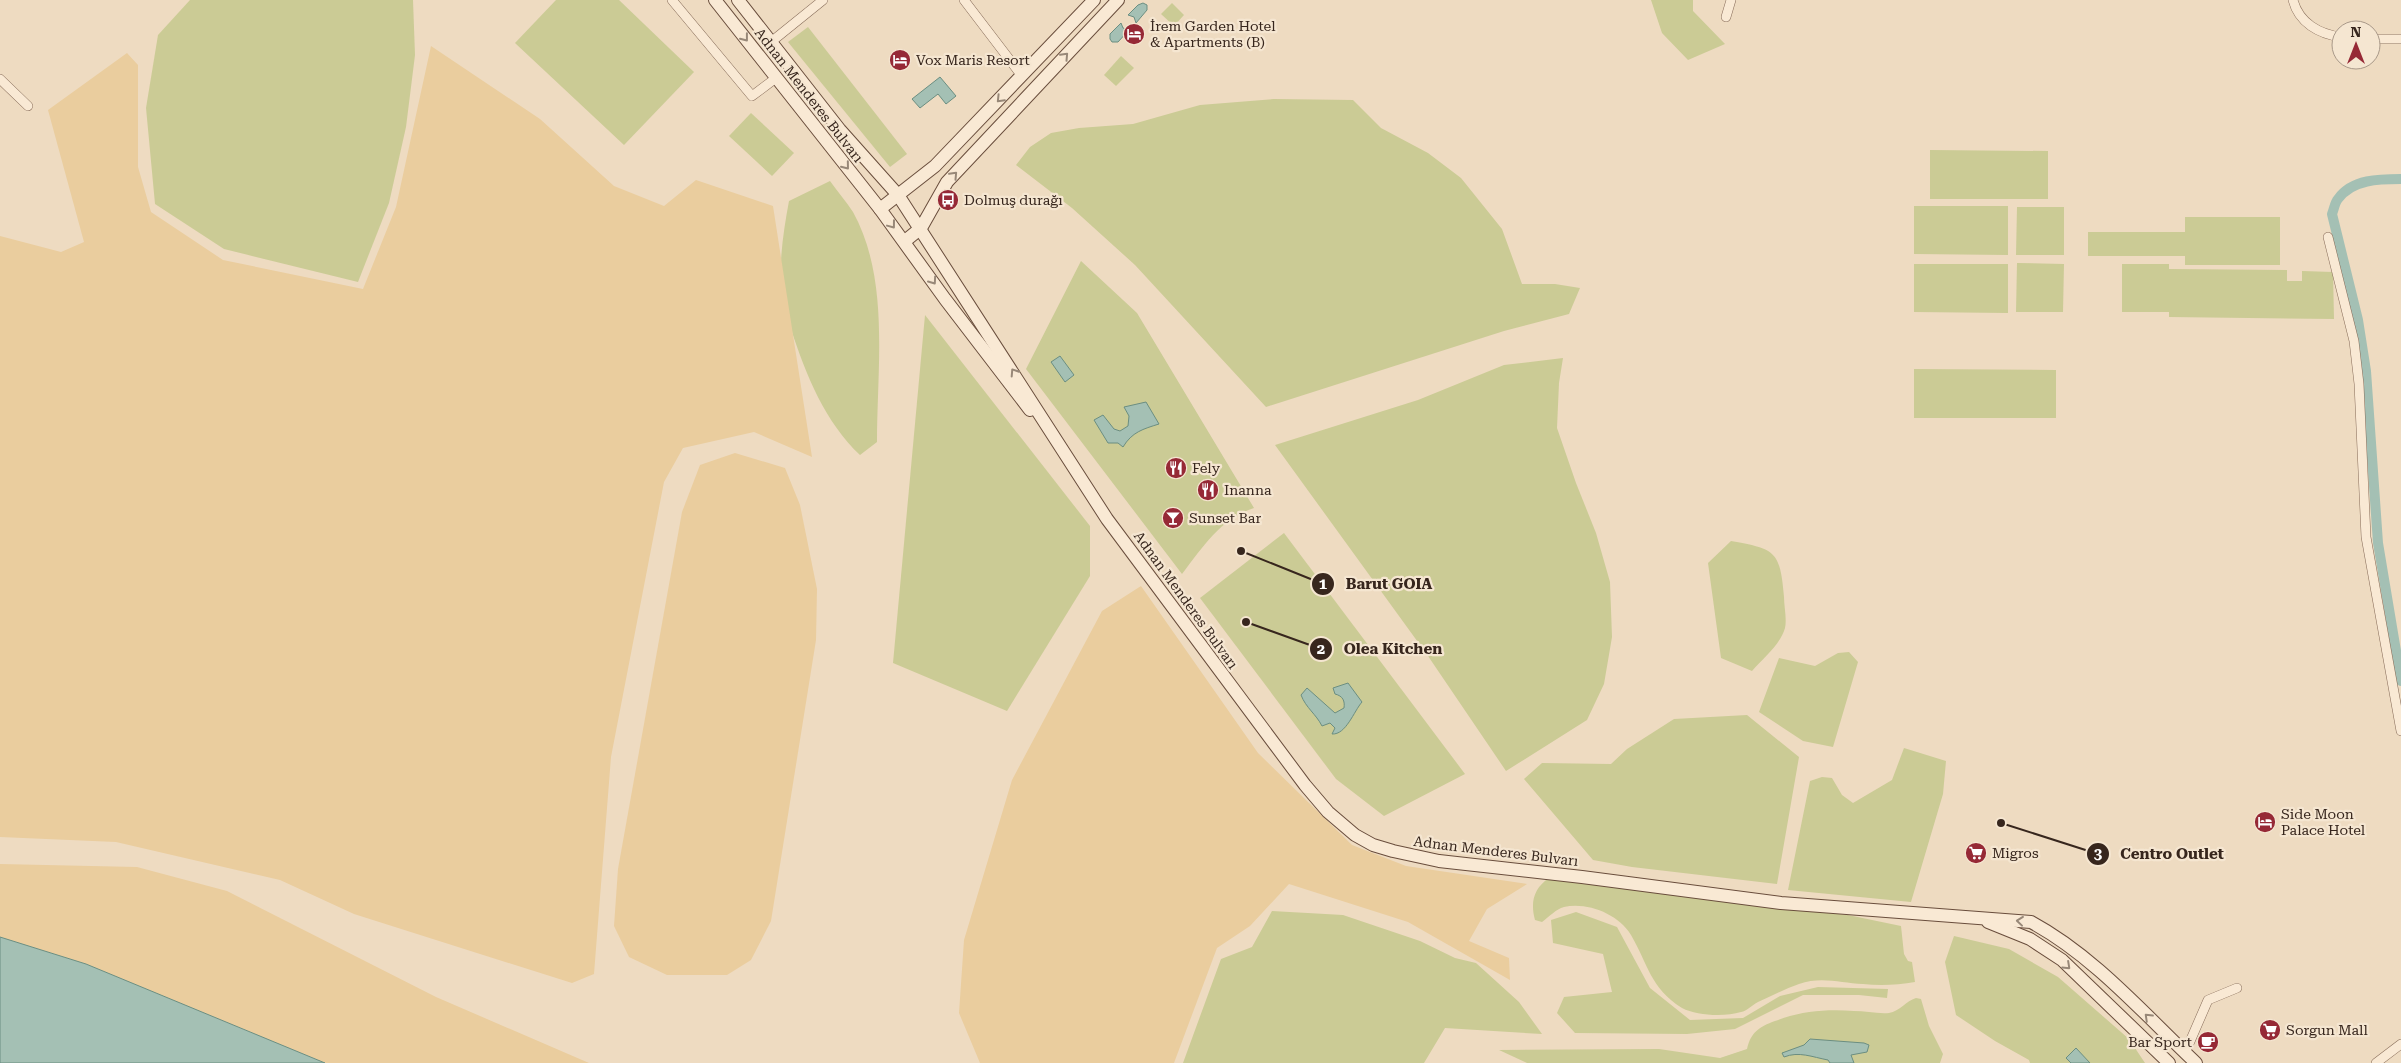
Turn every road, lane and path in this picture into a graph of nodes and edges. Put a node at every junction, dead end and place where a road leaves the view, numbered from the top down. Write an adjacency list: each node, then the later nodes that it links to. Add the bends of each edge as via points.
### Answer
1 (672, 0): 16 (street, via 752,96)
2 (715, 0): 16 (main road, Adnan Menderes Bulvarı, one-way to 16)
3 (738, 0): 14 (main road, Adnan Menderes Bulvarı)
4 (823, 0): 14 (street)
5 (964, 0): 15 (street)
6 (1094, 0): 15 (main road)
7 (1118, 0): 21 (main road, one-way to 7, via 948,182)
8 (1731, 0): 10 (street)
9 (2293, 0): 11 (street, via 2308,25)
10 (1726, 17)
11 (2331, 35)
12 (2381, 39): 13 (street)
13 (2401, 39)
14 (770, 42): 19 (main road, Adnan Menderes Bulvarı, via 840,130)
15 (1022, 76): 19 (main road, one-way to 19, via 935,166)
16 (776, 78): 20 (main road, Adnan Menderes Bulvarı, one-way to 20)
17 (0, 79): 18 (street)
18 (28, 106)
19 (898, 195): 20 (main road); 21 (main road, Adnan Menderes Bulvarı)
20 (880, 209): 23 (main road, Adnan Menderes Bulvarı, one-way to 23)
21 (921, 228): 23 (main road); 24 (main road, Adnan Menderes Bulvarı, one-way to 21)
22 (2328, 236): 25 (street, via 2354,341 2366,537)
23 (905, 242): 24 (main road, Adnan Menderes Bulvarı, one-way to 24, via 962,322)
24 (1057, 443): 26 (main road, Adnan Menderes Bulvarı, via 1107,519 1304,785 1328,812 1355,835 1373,845 1439,861 1781,903)
25 (2401, 731)
26 (1979, 918): 29 (main road, Adnan Menderes Bulvarı, one-way to 26, via 2116,986 2060,938 2031,922); 30 (main road, Adnan Menderes Bulvarı, one-way to 30, via 2030,939 2062,960)
27 (2237, 988): 29 (street, via 2208,1000)
28 (2401, 1044): 32 (street)
29 (2185, 1053): 31 (main road, Adnan Menderes Bulvarı)
30 (2170, 1063)
31 (2196, 1063)
32 (2376, 1063)

